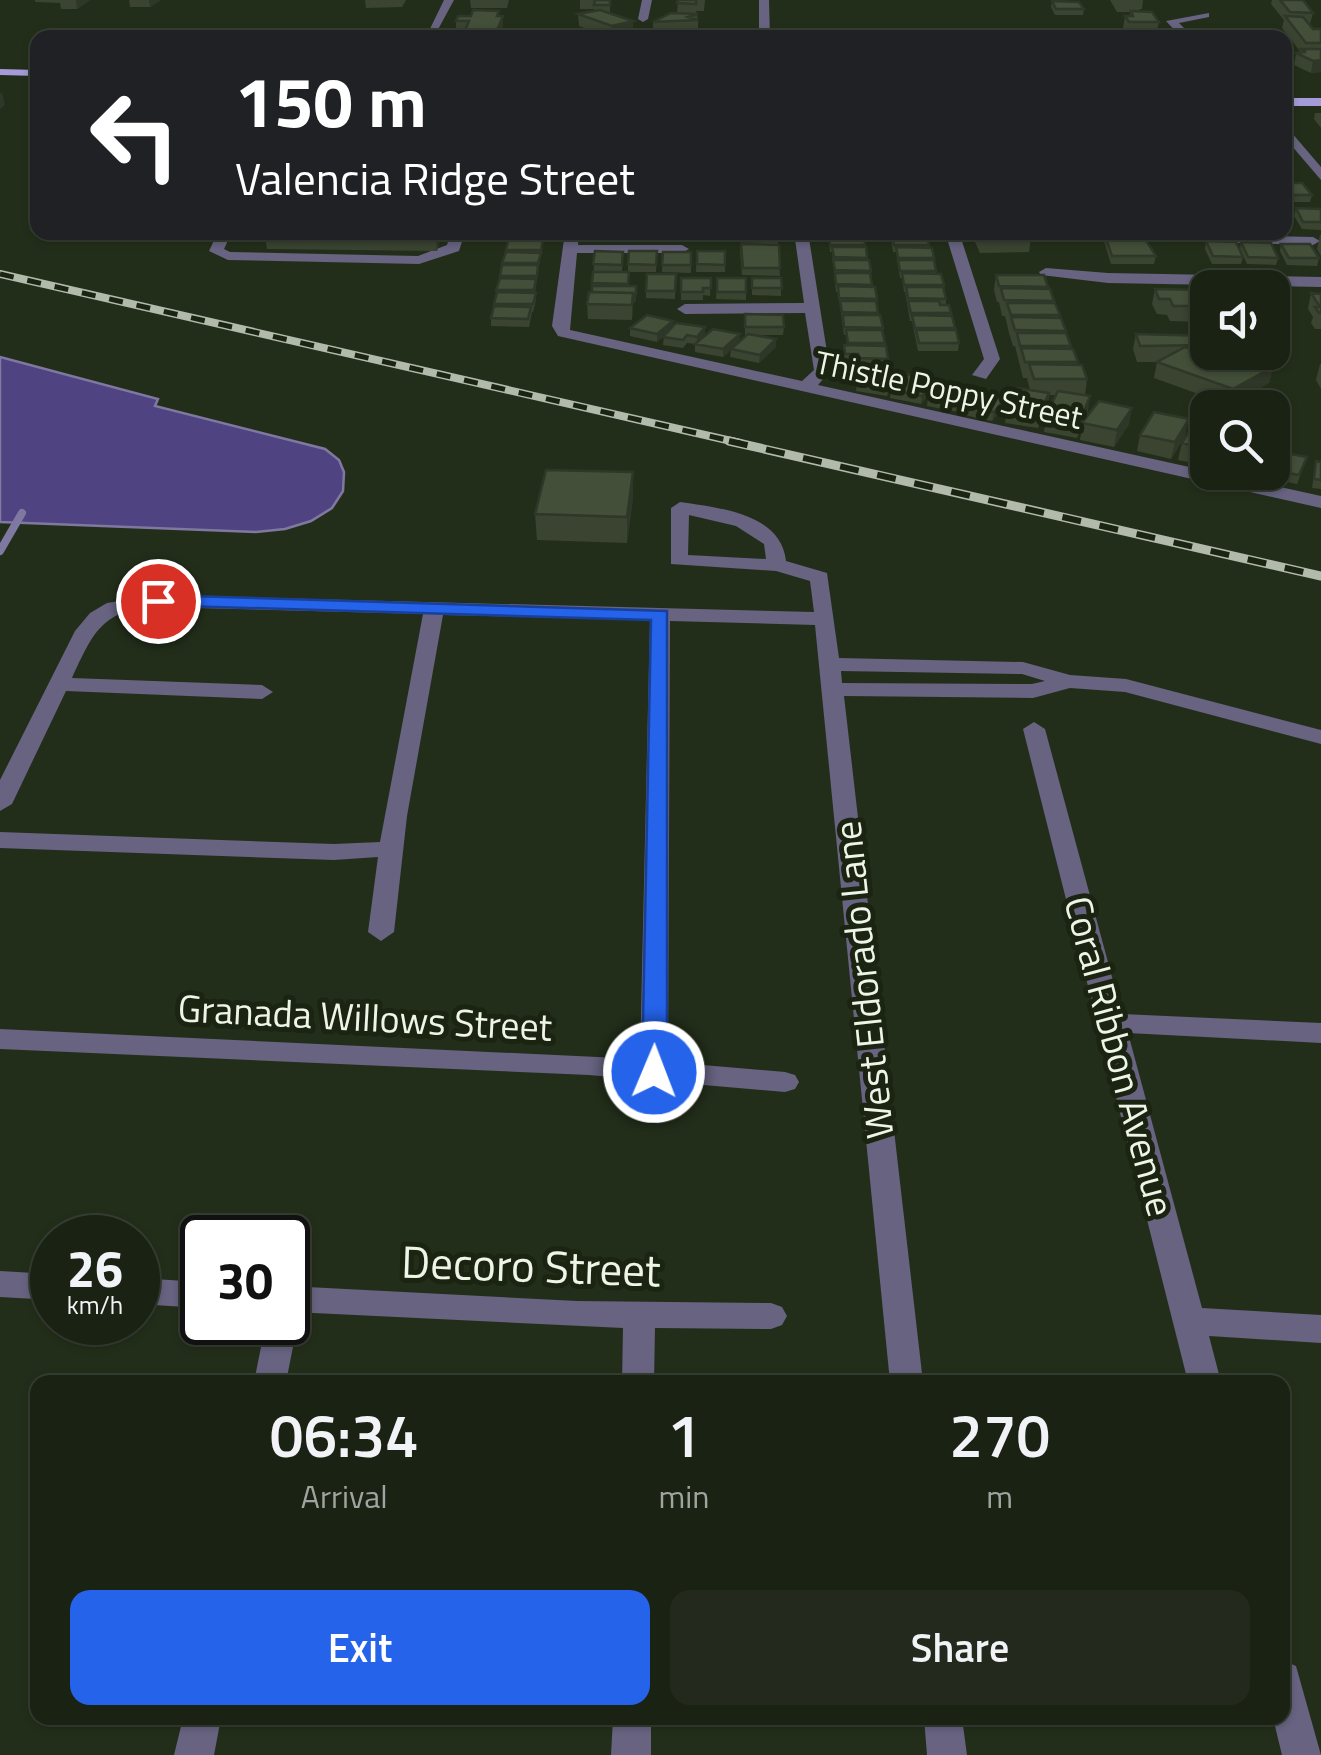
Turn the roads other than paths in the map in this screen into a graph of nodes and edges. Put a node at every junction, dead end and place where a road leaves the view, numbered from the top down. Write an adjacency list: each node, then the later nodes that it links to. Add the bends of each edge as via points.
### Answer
1 (448, 0): 7 (street)
2 (647, 0): 6 (street)
3 (764, 0): 8 (street)
4 (1195, 0): 5 (street)
5 (1206, 14): 9 (street, via 1171,20); 10 (street)
6 (642, 18)
7 (432, 30)
8 (765, 30)
9 (1180, 30)
10 (1217, 30)
11 (0, 72): 12 (main road)
12 (30, 73)
13 (0, 82): 14 (main road)
14 (30, 82)
15 (1292, 102): 16 (main road)
16 (1321, 102)
17 (1292, 135): 19 (street)
18 (1292, 138): 20 (street)
19 (1321, 142)
20 (1321, 176)
21 (221, 240): 22 (street, via 216,251 228,256 419,260 454,248)
22 (456, 240)
23 (802, 240): 33 (street)
24 (955, 240): 35 (street, via 992,358)
25 (1312, 240): 28 (street)
26 (571, 241): 27 (street); 36 (street, Thistle Poppy Street, via 564,333)
27 (682, 248)
28 (1182, 253): 29 (street); 30 (street)
29 (1212, 270)
30 (1046, 272)
31 (1321, 282): 32 (street)
32 (1290, 283)
33 (812, 308): 34 (street); 36 (street, via 822,371)
34 (686, 309)
35 (980, 375)
36 (805, 388): 37 (street, Thistle Poppy Street)
37 (1321, 502)
38 (777, 565): 38 (street, via 678,560 680,508 763,534 772,541); 41 (street, West Eldorado Lane, via 820,577)
39 (434, 608): 40 (street); 43 (street, via 119,604 94,618); 49 (street)
40 (660, 615): 41 (street); 54 (street)
41 (825, 619): 42 (street, West Eldorado Lane)
42 (831, 677): 46 (street, via 966,678 1033,691 1069,681 1126,686); 66 (street, West Eldorado Lane)
43 (58, 684): 44 (street); 47 (street)
44 (262, 692)
45 (1034, 728): 51 (street, Coral Ribbon Avenue)
46 (1321, 737)
47 (0, 804)
48 (0, 840): 49 (street)
49 (392, 850): 50 (street)
50 (381, 932)
51 (1111, 1023): 52 (street); 61 (street, Coral Ribbon Avenue)
52 (1321, 1033)
53 (0, 1039): 54 (street, Granada Willows Street)
54 (654, 1072): 55 (street, Granada Willows Street)
55 (786, 1082)
56 (0, 1284): 57 (street)
57 (30, 1286)
58 (310, 1300): 59 (street, Decoro Street)
59 (639, 1315): 60 (street, Decoro Street); 65 (street)
60 (771, 1316)
61 (1189, 1321): 62 (street); 67 (street, Coral Ribbon Avenue)
62 (1321, 1329)
63 (277, 1345): 64 (street)
64 (271, 1375)
65 (638, 1375)
66 (906, 1375)
67 (1203, 1375)
68 (1290, 1702): 72 (street)
69 (200, 1725): 73 (street)
70 (632, 1725): 74 (street)
71 (944, 1725): 75 (street)
72 (1308, 1754)
73 (194, 1755)
74 (631, 1755)
75 (947, 1755)

